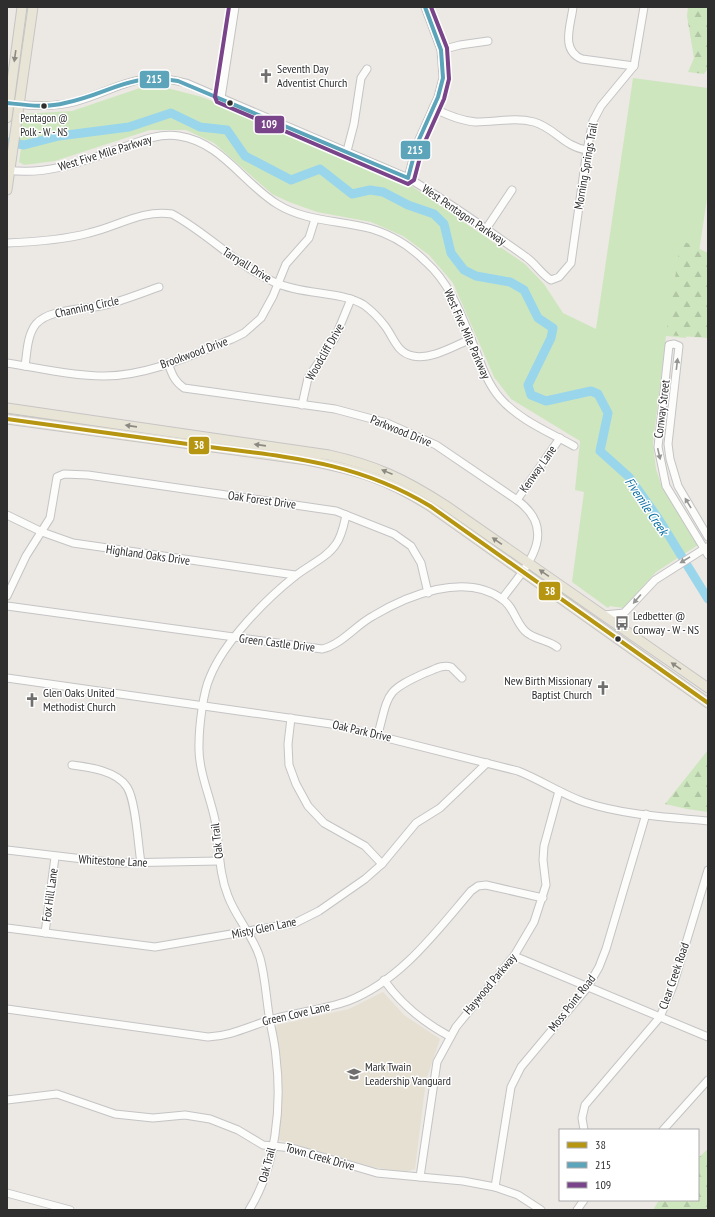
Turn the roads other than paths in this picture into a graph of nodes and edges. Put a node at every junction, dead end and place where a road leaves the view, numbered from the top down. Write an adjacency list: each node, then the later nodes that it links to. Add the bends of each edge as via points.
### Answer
1 (22, 7): 7 (main road)
2 (33, 7): 8 (main road)
3 (235, 7): 13 (street)
4 (425, 7): 10 (street)
5 (573, 7): 11 (street, via 569,46 575,56)
6 (644, 7): 11 (street)
7 (19, 32): 8 (main road); 14 (main road, one-way to 14)
8 (29, 33): 15 (main road)
9 (488, 41): 10 (street)
10 (441, 50): 16 (street, via 443,78)
11 (634, 66): 18 (street, Morning Springs Trail, via 600,106 593,122)
12 (367, 69): 19 (street, via 361,78)
13 (221, 98): 15 (street, West Pentagon Parkway, via 186,83 155,78 131,81 63,104); 19 (street, West Pentagon Parkway)
14 (8, 103): 15 (street, West Pentagon Parkway); 17 (main road)
15 (19, 104): 20 (main road)
16 (433, 108): 18 (street, via 461,120 524,120 536,123 551,130 574,148); 21 (street, via 417,144)
17 (7, 118)
18 (587, 150): 27 (street, Morning Springs Trail, via 571,263 559,277 550,280)
19 (347, 151): 21 (street, West Pentagon Parkway)
20 (8, 170): 22 (main road); 24 (street, West Five Mile Parkway, via 31,171 64,167 147,139 178,136 209,146 266,197 290,210)
21 (408, 178): 25 (street, West Pentagon Parkway)
22 (7, 190)
23 (512, 190): 25 (street)
24 (315, 219): 28 (street, Brookwood Drive, via 309,238 286,264); 31 (street, West Five Mile Parkway, via 373,229 408,246 428,263 449,290)
25 (486, 229): 27 (street, West Pentagon Parkway)
26 (7, 243): 28 (street, Tarryall Drive, via 77,236 161,212 180,218 244,266)
27 (534, 262)
28 (277, 284): 30 (street, Tarryall Drive, via 301,291); 32 (street, Brookwood Drive, via 261,318 244,333)
29 (159, 287): 34 (street, Channing Circle, via 106,305 52,314 43,319 30,334)
30 (351, 299): 31 (street, Tarryall Drive, via 373,312 399,348 412,356 430,355); 35 (street, Woodcliff Drive, via 335,338 308,378)
31 (471, 339): 40 (street, West Five Mile Parkway, via 484,372 500,398 513,410)
32 (168, 363): 34 (street, Brookwood Drive, via 125,375 103,376); 35 (street, Parkwood Drive, via 173,378 184,388)
33 (7, 364): 34 (street, Brookwood Drive)
34 (25, 366)
35 (302, 405): 43 (street, Parkwood Drive, via 354,414 415,434 455,457)
36 (7, 408): 37 (main road)
37 (63, 416): 39 (main road); 42 (main road, one-way to 37)
38 (7, 419): 39 (main road)
39 (61, 427): 42 (main road)
40 (560, 438): 41 (street, West Five Mile Parkway); 43 (street, Kenway Lane)
41 (574, 446)
42 (307, 456): 49 (main road, one-way to 42, via 413,484 371,466 343,458); 50 (main road, via 395,485 430,506)
43 (517, 500): 49 (street, Parkwood Drive, via 530,510 537,526 534,554)
44 (7, 515): 46 (street, Highland Oaks Drive)
45 (346, 515): 46 (street, Oak Forest Drive, via 318,508 95,476 64,474 57,477 52,512); 51 (street, Oak Trail, via 336,544); 52 (street, Oak Forest Drive, via 394,534 411,546 421,563)
46 (42, 532): 51 (street, Highland Oaks Drive, via 87,546); 53 (street, via 26,556)
47 (708, 536): 48 (street, Conway Street, one-way to 48, via 678,486 670,459 668,444 680,346 674,344 669,345 658,447 666,486)
48 (707, 550): 56 (street, Conway Street, one-way to 56, via 666,572 645,589 624,613)
49 (529, 562): 50 (street, Parkwood Drive); 56 (main road, one-way to 49)
50 (522, 572): 54 (street, Parkwood Drive); 62 (main road, via 598,623)
51 (295, 575): 57 (street, Oak Trail, via 254,614)
52 (428, 593): 54 (street, Green Castle Drive, via 472,587); 57 (street, Green Castle Drive, via 397,603 328,647 316,648)
53 (7, 596)
54 (502, 599): 58 (street, Green Castle Drive, via 514,611 525,631)
55 (7, 606): 57 (street, Green Castle Drive)
56 (604, 615): 61 (main road, one-way to 56)
57 (235, 637): 63 (street, Oak Trail, via 209,677)
58 (557, 647)
59 (7, 678): 63 (street, Oak Park Drive)
60 (462, 678): 65 (street, via 455,669 447,666 397,687 386,704)
61 (708, 688)
62 (708, 703)
63 (204, 706): 64 (street, Oak Park Drive); 73 (street, Oak Trail, via 198,744 199,757 215,823)
64 (291, 718): 65 (street, Oak Park Drive); 75 (street, via 289,765 308,806 324,823 365,846)
65 (378, 734): 66 (street, Oak Park Drive)
66 (487, 763): 68 (street, Oak Park Drive, via 529,776); 75 (street, Misty Glen Lane, via 440,808 416,823)
67 (72, 765): 74 (street, via 88,767 107,774 128,788)
68 (559, 792): 69 (street, Oak Park Drive, via 584,802); 77 (street, Haywood Parkway, via 544,846 546,879)
69 (646, 814): 70 (street, Oak Park Drive); 83 (street, Moss Point Road, via 606,949)
70 (708, 821)
71 (7, 850): 72 (street, Whitestone Lane)
72 (55, 857): 74 (street, Whitestone Lane); 80 (street, Fox Hill Lane)
73 (219, 861): 74 (street, Whitestone Lane); 79 (street, Oak Trail, via 229,898)
74 (140, 863)
75 (382, 864): 79 (street, Misty Glen Lane, via 347,892 307,918 278,927)
76 (708, 870): 85 (street, Clear Creek Road)
77 (542, 898): 81 (street, Haywood Parkway, via 534,922); 82 (street, Green Cove Lane, via 494,886 478,886 422,948)
78 (7, 928): 80 (street, Misty Glen Lane)
79 (248, 932): 80 (street, Misty Glen Lane, via 155,947); 86 (street, Oak Trail, via 260,958)
80 (45, 933)
81 (514, 956): 83 (street); 87 (street, Haywood Parkway)
82 (384, 980): 86 (street, Green Cove Lane, via 349,1000); 87 (street, via 414,1013)
83 (587, 988): 85 (street); 95 (street, Moss Point Road, via 521,1067 511,1087)
84 (7, 1008): 86 (street, Green Cove Lane, via 208,1037 234,1034)
85 (660, 1017): 88 (street); 91 (street, Clear Creek Road, via 586,1105 582,1118)
86 (269, 1020): 93 (street, Oak Trail, via 278,1074 277,1112)
87 (449, 1036): 94 (street, Haywood Parkway, via 437,1062 434,1076)
88 (708, 1038)
89 (708, 1080): 92 (street)
90 (7, 1100): 93 (street, Town Creek Drive, via 57,1094 115,1114 153,1118 197,1116 238,1130 259,1143)
91 (584, 1129)
92 (664, 1129)
93 (272, 1145): 94 (street, Town Creek Drive, via 292,1148 377,1173); 99 (street, Oak Trail, via 263,1182)
94 (420, 1177): 95 (street, Town Creek Drive)
95 (495, 1187): 100 (street, Town Creek Drive, via 532,1202)
96 (7, 1193): 98 (street)
97 (583, 1201): 101 (street)
98 (70, 1210)
99 (249, 1210)
100 (541, 1210)
101 (577, 1210)

